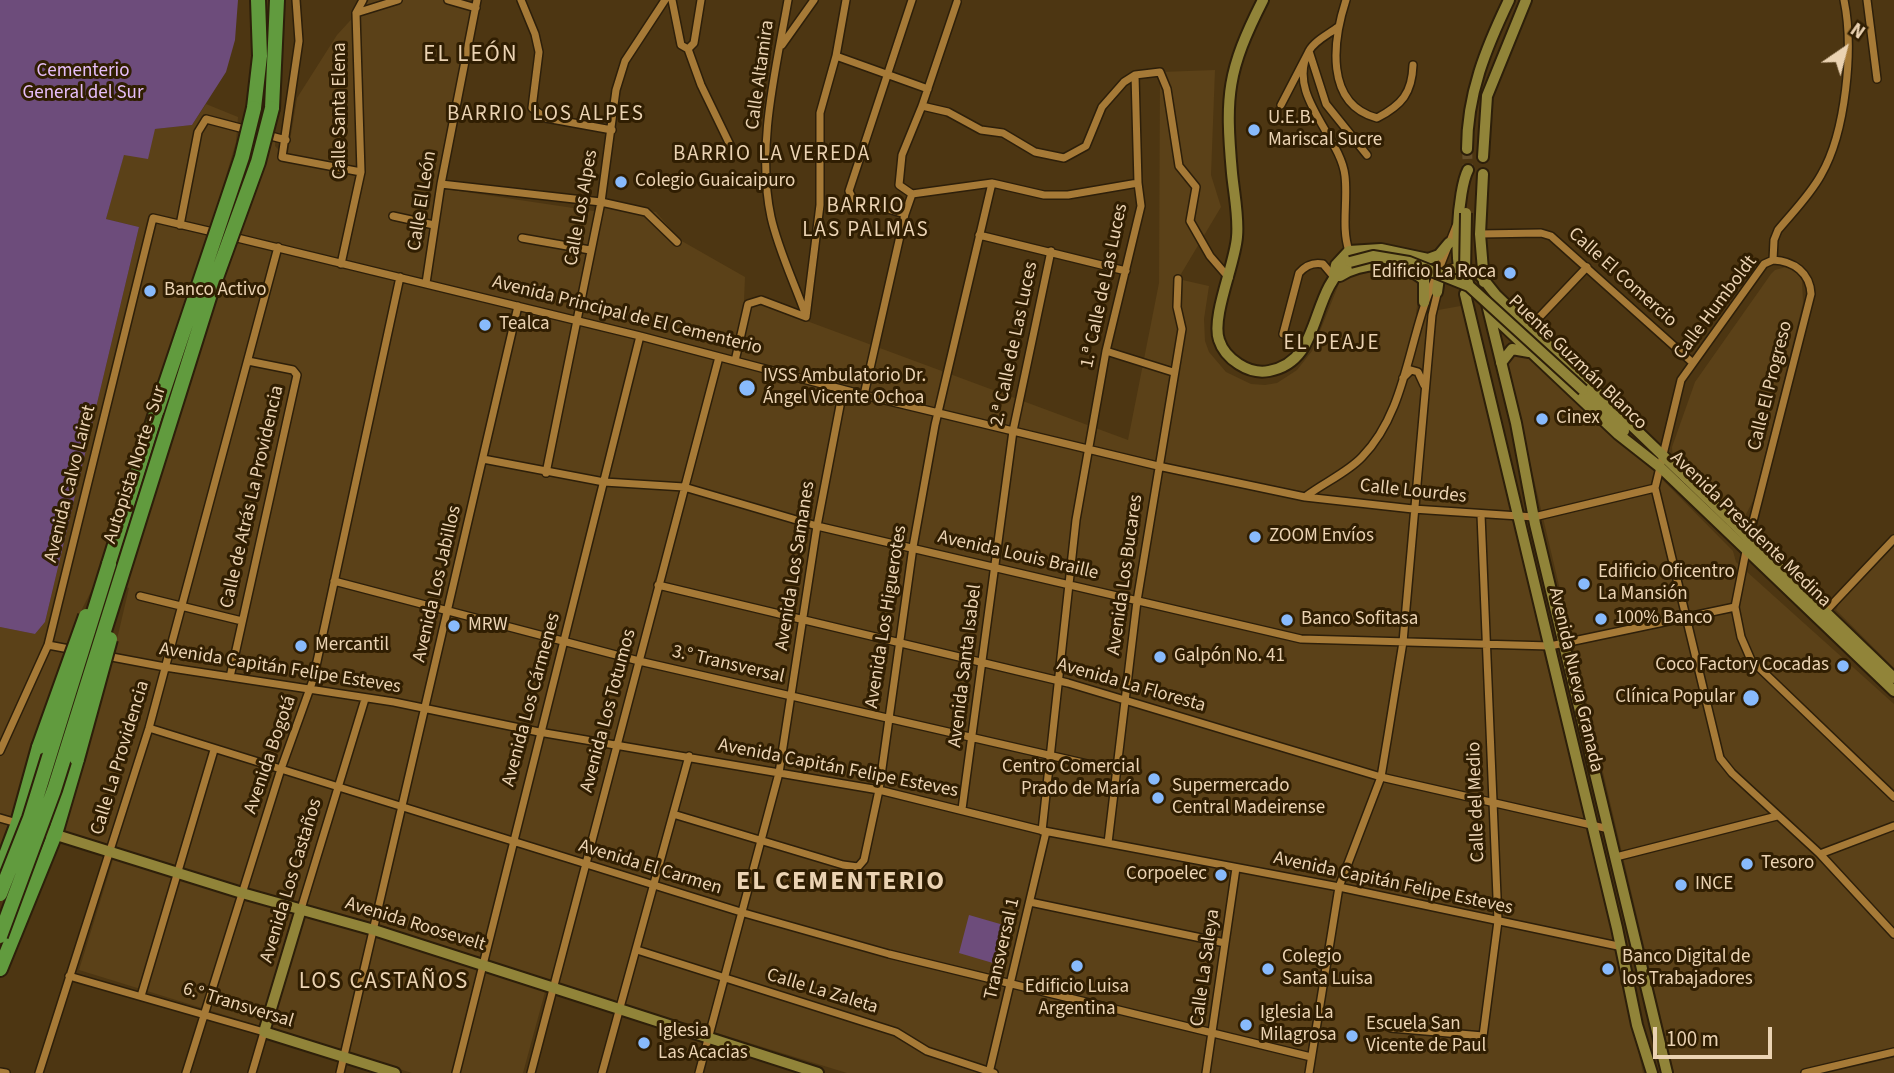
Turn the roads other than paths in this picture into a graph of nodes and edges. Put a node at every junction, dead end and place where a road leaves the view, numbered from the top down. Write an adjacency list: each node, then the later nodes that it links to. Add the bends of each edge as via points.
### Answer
1 (258, 0): 119 (highway, Autopista Norte - Sur, bridge, via 260,56 242,157)
2 (277, 0): 126 (highway, Autopista Norte - Sur, bridge, via 272,108 258,162 210,294)
3 (296, 0): 37 (street, via 299,41)
4 (363, 0): 23 (street)
5 (398, 0): 23 (street)
6 (448, 0): 22 (street)
7 (521, 0): 36 (street, via 539,52 532,108 546,118)
8 (666, 0): 36 (street, Calle Los Alpes, via 625,61)
9 (672, 0): 26 (street, via 681,45)
10 (701, 0): 26 (street, via 694,43)
11 (788, 0): 25 (street, Calle Altamira)
12 (814, 0): 25 (street)
13 (846, 0): 28 (street)
14 (912, 0): 30 (street)
15 (1263, 0): 75 (street, via 1233,65 1227,97 1238,236)
16 (1346, 0): 24 (street)
17 (1508, 0): 39 (street, via 1476,79 1467,119)
18 (1526, 0): 41 (street, via 1487,96)
19 (1844, 0): 66 (street, via 1848,17 1846,69 1837,132 1821,174 1778,230)
20 (1867, 0): 32 (street)
21 (957, 2): 33 (street)
22 (476, 4): 47 (street, Calle El León)
23 (356, 13): 43 (street, Calle Santa Elena)
24 (1338, 27): 27 (street); 29 (street, via 1338,77 1351,104 1365,115 1377,118 1406,98 1413,82)
25 (779, 48): 82 (street, Calle Altamira, via 766,148 767,187 771,218)
26 (688, 49): 38 (street)
27 (1309, 51): 34 (street); 40 (street, via 1326,103); 65 (street, via 1305,69 1308,93 1345,174)
28 (836, 56): 30 (street); 82 (street, via 820,113 820,205)
29 (1413, 65)
30 (889, 75): 33 (street); 52 (street, via 849,191 853,199)
31 (1135, 75): 35 (street, via 1102,107 1086,146 1064,158 1035,152 1003,133 981,130 948,112); 46 (street, 1.ª Calle de Las Luces); 75 (street, via 1160,72 1165,79 1179,166 1196,187 1190,221)
32 (1877, 79)
33 (928, 89): 35 (street)
34 (1281, 105)
35 (922, 106): 48 (street, via 902,155 899,185)
36 (612, 130): 49 (street, Calle Los Alpes)
37 (286, 140): 43 (street, via 282,157); 55 (street, via 206,119 198,132)
38 (731, 147)
39 (1467, 149)
40 (1367, 155)
41 (1483, 157)
42 (1468, 170): 51 (street)
43 (361, 172): 67 (street, Calle Santa Elena)
44 (1483, 174): 50 (street)
45 (992, 183): 46 (street, via 1044,195 1068,195); 48 (street); 58 (street, Avenida Los Higuerotes)
46 (1138, 183): 70 (street, 1.ª Calle de Las Luces, via 1141,206)
47 (440, 184): 49 (street); 56 (street, Calle El León)
48 (912, 194): 52 (street)
49 (601, 202): 60 (street, via 646,212); 63 (street, Calle Los Alpes)
50 (1482, 208): 51 (street, via 1473,216); 57 (street)
51 (1463, 211): 61 (street); 68 (street); 77 (street, bridge)
52 (905, 214): 98 (street)
53 (393, 216): 56 (street)
54 (153, 218): 55 (street, Avenida Principal de El Cementerio); 139 (street, Avenida Calvo Lairet)
55 (180, 225): 62 (street, Avenida Principal de El Cementerio)
56 (434, 225): 76 (street, Calle El León)
57 (1480, 234): 69 (street, Calle El Comercio, via 1551,236); 79 (street)
58 (979, 235): 64 (street); 99 (street, Avenida Los Higuerotes)
59 (522, 238): 63 (street)
60 (677, 242)
61 (1449, 243): 65 (street, via 1436,257 1424,259 1381,249); 71 (street)
62 (278, 247): 67 (street, Avenida Principal de El Cementerio); 90 (street, Calle La Providencia)
63 (590, 250): 83 (street, Calle Los Alpes)
64 (1051, 251): 70 (street); 100 (street, 2.ª Calle de Las Luces)
65 (1350, 256): 72 (street); 77 (street, Puente Guzmán Blanco, bridge, via 1409,262)
66 (1773, 260): 93 (street, Calle Humboldt, via 1764,264); 117 (street, Calle El Progreso, via 1794,265 1805,275 1811,295)
67 (341, 264): 73 (street, Avenida Principal de El Cementerio)
68 (1458, 266): 71 (street); 77 (street); 79 (street)
69 (1587, 267): 84 (street); 93 (street, Calle El Comercio)
70 (1126, 271): 87 (street, 1.ª Calle de Las Luces)
71 (1439, 275): 78 (street); 80 (street)
72 (1334, 277): 75 (street, via 1323,292 1303,349 1286,365 1261,372 1238,363 1219,342 1219,314); 80 (street, via 1362,266 1401,269 1424,280); 85 (street, via 1323,264 1304,267)
73 (400, 278): 76 (street, Avenida Principal de El Cementerio); 121 (street, Avenida Bogotá)
74 (1178, 279): 94 (street, Avenida Los Bucares, via 1182,329)
75 (1229, 279)
76 (426, 283): 81 (street, Avenida Principal de El Cementerio)
77 (1465, 286): 79 (street, Avenida Presidente Medina); 104 (street, Puente Guzmán Blanco, bridge); 113 (street, Avenida Nueva Granada)
78 (1437, 292): 96 (street)
79 (1485, 295): 84 (street, Avenida Presidente Medina, via 1496,295); 88 (street, Avenida Presidente Medina); 92 (street, Avenida Nueva Granada)
80 (1424, 302): 95 (street)
81 (518, 306): 83 (street, Avenida Principal de El Cementerio); 103 (street, Avenida Los Jabillos)
82 (806, 317): 91 (street, via 761,300 748,304)
83 (578, 321): 86 (street, Avenida Principal de El Cementerio); 106 (street, Calle Los Alpes)
84 (1530, 327): 104 (street, Avenida Presidente Medina)
85 (1283, 334)
86 (640, 336): 89 (street, Avenida Principal de El Cementerio); 107 (street, Avenida Los Cármenes)
87 (1106, 351): 94 (street); 102 (street, 1.ª Calle de Las Luces)
88 (1530, 352): 92 (street, via 1512,349); 104 (street, Avenida Presidente Medina, via 1618,434)
89 (719, 357): 91 (street, Avenida Principal de El Cementerio); 108 (street, Avenida Los Totumos)
90 (248, 360): 127 (street, Calle La Providencia); 133 (street, Calle de Atrás La Providencia, via 293,370 297,375)
91 (735, 361): 97 (street, Avenida Principal de El Cementerio)
92 (1502, 363): 114 (street, Avenida Nueva Granada)
93 (1692, 363): 104 (street, Calle Humboldt, via 1681,380)
94 (1174, 372): 105 (street, Avenida Los Bucares)
95 (1402, 379): 96 (street, via 1412,370 1418,372); 110 (street, via 1386,421 1361,458)
96 (1425, 389): 111 (street)
97 (843, 390): 98 (street, Avenida Principal de El Cementerio); 115 (street, Avenida Los Samanes)
98 (864, 396): 99 (street, Avenida Principal de El Cementerio)
99 (937, 412): 100 (street, Avenida Principal de El Cementerio); 118 (street, Avenida Los Higuerotes)
100 (1013, 431): 101 (street, 2.ª Calle de Las Luces); 102 (street, Avenida Principal de El Cementerio)
101 (1011, 443): 120 (street, Avenida Santa Isabel)
102 (1089, 449): 105 (street, Avenida Principal de El Cementerio); 122 (street, 1.ª Calle de Las Luces)
103 (483, 459): 106 (street, Avenida Louis Braille); 129 (street, Avenida Los Jabillos)
104 (1661, 462): 109 (street, Calle Humboldt); 117 (street, Avenida Presidente Medina); 117 (street, Avenida Presidente Medina, via 1691,485)
105 (1158, 466): 110 (street, Avenida Principal de El Cementerio); 125 (street, Avenida Los Bucares)
106 (546, 472): 107 (street, Avenida Louis Braille)
107 (604, 482): 108 (street, Avenida Louis Braille); 134 (street, Avenida Los Cármenes)
108 (684, 487): 115 (street, Avenida Louis Braille); 123 (street, Avenida Los Totumos)
109 (1656, 488): 114 (street); 131 (street)
110 (1305, 497): 111 (street, Calle Lourdes)
111 (1413, 509): 112 (street, Calle Lourdes); 135 (street)
112 (1481, 515): 113 (street, Calle Lourdes); 136 (street, Calle del Medio)
113 (1518, 516): 114 (street, Calle Lourdes); 140 (street, Avenida Nueva Granada)
114 (1534, 517): 138 (street, Avenida Nueva Granada)
115 (817, 526): 118 (street, Avenida Louis Braille); 132 (street, Avenida Los Samanes)
116 (1892, 545): 130 (street)
117 (1747, 546): 128 (street, Calle El Progreso); 130 (street, Avenida Presidente Medina)
118 (912, 547): 120 (street, Avenida Louis Braille); 137 (street, Avenida Los Higuerotes)
119 (110, 564): 175 (highway, bridge, via 75,642); 194 (highway, Autopista Norte - Sur, bridge, via 30,818)
120 (995, 568): 122 (street, Avenida Louis Braille); 142 (street, Avenida Santa Isabel)
121 (334, 581): 129 (street, 3.° Transversal); 147 (street, Avenida Bogotá)
122 (1067, 583): 125 (street, Avenida Louis Braille); 146 (street, 1.ª Calle de Las Luces)
123 (658, 585): 132 (street, Avenida La Floresta); 141 (street, Avenida Los Totumos)
124 (140, 596): 127 (street)
125 (1137, 601): 135 (street, Avenida Louis Braille, via 1301,639); 151 (street, Avenida Los Bucares)
126 (113, 603): 180 (highway, bridge, via 102,677); 201 (highway, Autopista Norte - Sur, bridge, via 39,837)
127 (180, 606): 133 (street); 143 (street, Calle La Providencia)
128 (1735, 607): 131 (street); 168 (street, via 1751,660)
129 (446, 611): 134 (street, 3.° Transversal); 152 (street, Avenida Los Jabillos)
130 (1822, 616): 145 (street, Avenida Presidente Medina); 148 (street, Avenida Presidente Medina)
131 (1686, 618): 138 (street); 173 (street, via 1720,758)
132 (803, 620): 137 (street, Avenida La Floresta); 149 (street, Avenida Los Samanes)
133 (242, 621): 144 (street, Calle de Atrás La Providencia)
134 (564, 642): 141 (street, 3.° Transversal); 155 (street, Avenida Los Cármenes)
135 (1403, 642): 136 (street, Avenida Louis Braille); 165 (street)
136 (1487, 643): 140 (street, Avenida Louis Braille); 169 (street, Calle del Medio)
137 (899, 644): 142 (street, Avenida La Floresta); 153 (street, Avenida Los Higuerotes)
138 (1564, 644): 140 (street, Avenida Louis Braille); 178 (street, Avenida Nueva Granada)
139 (48, 645): 143 (street, Avenida Capitán Felipe Esteves); 159 (street, Avenida Calvo Lairet)
140 (1550, 646): 176 (street, Avenida Nueva Granada)
141 (639, 661): 149 (street, 3.° Transversal); 157 (street, Avenida Los Totumos)
142 (983, 662): 146 (street, Avenida La Floresta); 156 (street, Avenida Santa Isabel)
143 (164, 667): 144 (street, Avenida Capitán Felipe Esteves); 154 (street, Calle La Providencia)
144 (230, 677): 147 (street, Avenida Capitán Felipe Esteves)
145 (1894, 678)
146 (1058, 681): 151 (street, Avenida La Floresta); 160 (street, Transversal 1)
147 (309, 690): 150 (street, Avenida Capitán Felipe Esteves); 162 (street, Avenida Bogotá)
148 (1894, 691)
149 (792, 696): 153 (street, 3.° Transversal); 164 (street, Avenida Los Samanes)
150 (365, 699): 152 (street, Avenida Capitán Felipe Esteves); 166 (street, Avenida Los Castaños)
151 (1125, 699): 163 (street, Avenida Los Bucares); 165 (street, Avenida La Floresta)
152 (426, 710): 155 (street, Avenida Capitán Felipe Esteves); 170 (street, Avenida Los Jabillos)
153 (887, 718): 156 (street, 3.° Transversal); 167 (street, Avenida Los Higuerotes)
154 (149, 728): 158 (street, Avenida El Carmen); 184 (street, Calle La Providencia)
155 (539, 732): 157 (street, Avenida Capitán Felipe Esteves); 182 (street, Avenida Los Cármenes)
156 (974, 738): 160 (street, 3.° Transversal); 171 (street, Avenida Santa Isabel)
157 (616, 743): 161 (street, Avenida Capitán Felipe Esteves); 187 (street, Avenida Los Totumos)
158 (214, 750): 162 (street, Avenida El Carmen); 190 (street)
159 (0, 751)
160 (1051, 755): 163 (street, 3.° Transversal); 179 (street, Transversal 1)
161 (689, 756): 164 (street, Avenida Capitán Felipe Esteves); 172 (street)
162 (281, 769): 166 (street, Avenida El Carmen); 193 (street, Avenida Bogotá)
163 (1118, 771): 183 (street, Avenida Los Bucares)
164 (779, 774): 167 (street, Avenida Capitán Felipe Esteves); 181 (street, Avenida Los Samanes)
165 (1381, 777): 169 (street, Avenida La Floresta); 192 (street)
166 (338, 788): 170 (street, Avenida El Carmen); 196 (street, Avenida Los Castaños)
167 (878, 790): 171 (street, Avenida Capitán Felipe Esteves); 181 (street, Avenida Los Higuerotes, via 867,850 859,867)
168 (1894, 797)
169 (1493, 803): 176 (street, Avenida La Floresta); 198 (street, Calle del Medio)
170 (403, 808): 182 (street, Avenida El Carmen); 199 (street, Avenida Los Jabillos)
171 (962, 809): 179 (street, Avenida Capitán Felipe Esteves)
172 (673, 814): 181 (street, Avenida Los Higuerotes); 191 (street)
173 (1777, 816): 185 (street); 186 (street)
174 (0, 818): 175 (street, Avenida Roosevelt)
175 (18, 823): 180 (street, Avenida Roosevelt); 189 (highway)
176 (1592, 827): 178 (street, Avenida La Floresta); 203 (street, Avenida Nueva Granada)
177 (1894, 827): 185 (street)
178 (1609, 829): 186 (street, Avenida Nueva Granada)
179 (1044, 831): 183 (street, Avenida Capitán Felipe Esteves); 195 (street, Transversal 1)
180 (55, 834): 184 (street, Avenida Roosevelt); 206 (highway)
181 (763, 842): 197 (street, Avenida Los Samanes)
182 (512, 843): 187 (street, Avenida El Carmen); 205 (street, Avenida Los Cármenes)
183 (1108, 843): 188 (street, Avenida Capitán Felipe Esteves)
184 (109, 850): 190 (street, Avenida Roosevelt); 207 (street, Calle La Providencia)
185 (1820, 854): 200 (street)
186 (1616, 857): 237 (street, Avenida Nueva Granada)
187 (585, 864): 191 (street, Avenida El Carmen); 210 (street, Avenida Los Totumos)
188 (1236, 868): 192 (street, Avenida Capitán Felipe Esteves); 202 (street, Calle La Saleya)
189 (0, 871)
190 (177, 872): 193 (street, Avenida Roosevelt); 211 (street)
191 (654, 884): 197 (street, Avenida El Carmen); 204 (street)
192 (1339, 887): 198 (street, Avenida Capitán Felipe Esteves); 220 (street)
193 (242, 893): 196 (street, Avenida Roosevelt); 213 (street, Avenida Bogotá)
194 (0, 894)
195 (1030, 902): 202 (street); 209 (street, Transversal 1)
196 (301, 909): 199 (street, Avenida Roosevelt); 215 (street, Avenida Los Castaños)
197 (744, 914): 208 (street, Avenida Los Samanes); 209 (street, Avenida El Carmen)
198 (1498, 921): 203 (street, Avenida Capitán Felipe Esteves); 214 (street, Calle del Medio, via 1482,1037)
199 (374, 930): 205 (street, Avenida Roosevelt); 219 (street, Avenida Los Jabillos)
200 (1894, 934)
201 (0, 936)
202 (1225, 943): 216 (street, Calle La Saleya)
203 (1618, 946): 236 (street, Avenida Nueva Granada)
204 (637, 950): 208 (street, Calle La Zaleta); 212 (street)
205 (481, 963): 210 (street, Avenida Roosevelt); 228 (street, Avenida Los Cármenes)
206 (0, 969)
207 (69, 976): 211 (street, 6.° Transversal); 223 (street, Calle La Providencia)
208 (724, 978): 217 (street, Avenida Los Samanes); 233 (street, Calle La Zaleta, via 896,1032 922,1049)
209 (1012, 983): 216 (street, Avenida El Carmen); 233 (street, Transversal 1)
210 (554, 987): 212 (street, Avenida Roosevelt); 229 (street, Avenida Los Totumos)
211 (141, 996): 213 (street, 6.° Transversal)
212 (619, 1009): 217 (street, Avenida Roosevelt); 230 (street)
213 (205, 1014): 215 (street, 6.° Transversal); 224 (street, Avenida Bogotá)
214 (1391, 1028)
215 (264, 1032): 219 (street, 6.° Transversal); 225 (street, Avenida Los Castaños)
216 (1212, 1033): 220 (street, Avenida El Carmen); 234 (street, Calle La Saleya)
217 (708, 1038): 231 (street, Avenida Los Samanes); 232 (street, Avenida Roosevelt)
218 (1894, 1052): 238 (street)
219 (344, 1057): 226 (street, Avenida Los Jabillos); 227 (street, 6.° Transversal)
220 (1311, 1057): 235 (street)
221 (0, 1072): 222 (street)
222 (6, 1073)
223 (39, 1073)
224 (186, 1073)
225 (252, 1073)
226 (340, 1073)
227 (395, 1073)
228 (456, 1073)
229 (531, 1073)
230 (602, 1073)
231 (699, 1073)
232 (818, 1073)
233 (990, 1073)
234 (1206, 1073)
235 (1309, 1073)
236 (1652, 1073)
237 (1667, 1073)
238 (1805, 1073)

